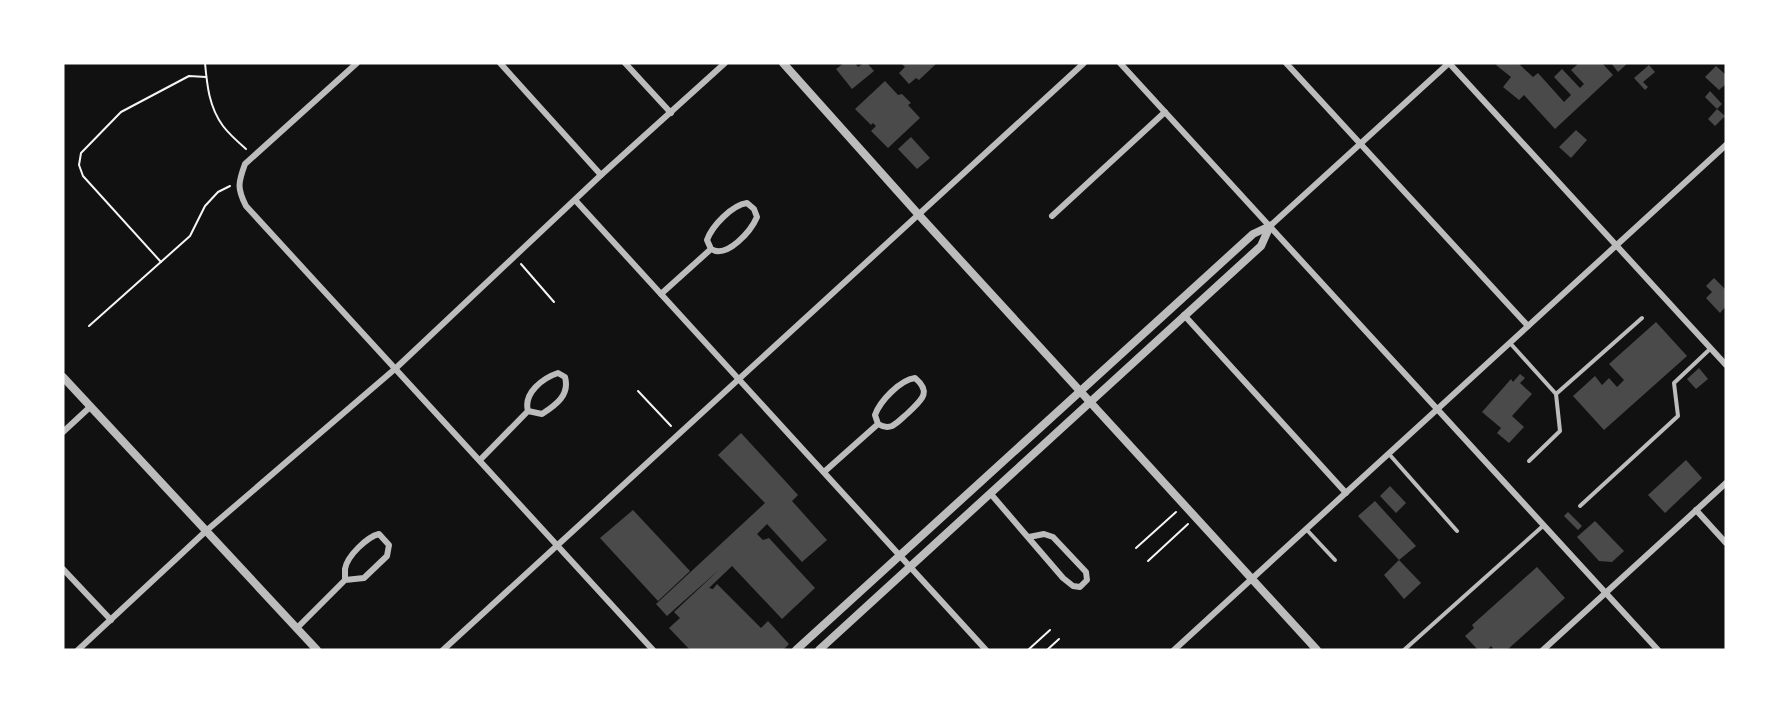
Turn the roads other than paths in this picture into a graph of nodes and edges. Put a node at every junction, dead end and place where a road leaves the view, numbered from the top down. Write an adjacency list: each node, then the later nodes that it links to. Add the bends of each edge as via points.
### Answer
1 (357, 63): 28 (street, via 245,165 239,192 246,206)
2 (500, 63): 14 (street)
3 (626, 63): 11 (street)
4 (725, 63): 11 (street)
5 (783, 63): 16 (street)
6 (1084, 63): 16 (street)
7 (1120, 63): 10 (street)
8 (1286, 63): 12 (street)
9 (1449, 63): 12 (street); 19 (street)
10 (1165, 112): 17 (street); 18 (street)
11 (671, 113): 14 (street)
12 (1360, 144): 18 (street); 24 (street)
13 (1726, 145): 19 (street)
14 (602, 175): 15 (street)
15 (576, 201): 21 (street); 28 (street)
16 (918, 214): 30 (street); 31 (street)
17 (1052, 216)
18 (1270, 226): 22 (street, via 1261,246); 31 (street, via 1253,234); 35 (street)
19 (1617, 245): 24 (street); 26 (street)
20 (711, 249): 20 (street, via 724,251 732,246 754,224 754,209 747,203 739,204 710,231 707,240); 21 (street)
21 (661, 294): 30 (street)
22 (1184, 315): 33 (street); 45 (street)
23 (1642, 318): 32 (lane)
24 (1528, 326): 25 (street)
25 (1510, 343): 32 (lane); 35 (street)
26 (1711, 348): 27 (street); 46 (lane, via 1674,383 1678,416)
27 (1726, 365)
28 (396, 368): 40 (street); 50 (street)
29 (63, 377): 34 (street)
30 (738, 379): 42 (street); 54 (street)
31 (1080, 390): 33 (street); 55 (street)
32 (1556, 394): 41 (lane, via 1560,431)
33 (1090, 402): 44 (street); 60 (street)
34 (90, 407): 38 (street); 50 (street)
35 (1437, 409): 39 (street); 48 (street)
36 (528, 411): 36 (street, via 542,414 553,407 566,392 565,377 558,373 547,376 531,393 526,404); 40 (street)
37 (878, 424): 37 (street, via 892,426 900,421 922,399 922,384 915,378 907,379 878,406); 42 (street)
38 (63, 432)
39 (1389, 454): 45 (street); 51 (lane)
40 (480, 460): 54 (street)
41 (1528, 461)
42 (824, 472): 55 (street)
43 (1726, 483): 47 (street)
44 (990, 493): 52 (street); 57 (street)
45 (1346, 493): 49 (street)
46 (1580, 506)
47 (1696, 510): 53 (street); 61 (street)
48 (1544, 525): 61 (street); 73 (lane)
49 (1306, 529): 56 (lane); 60 (street)
50 (206, 531): 62 (street); 63 (street)
51 (1457, 531)
52 (1029, 537): 52 (street, via 1073,586 1087,580 1086,572 1053,537)
53 (1726, 543)
54 (557, 544): 66 (street); 67 (street)
55 (900, 555): 57 (street); 68 (street)
56 (1335, 560)
57 (910, 566): 69 (street); 70 (street)
58 (63, 569): 62 (street)
59 (345, 579): 59 (street, via 364,578 387,556 389,545 384,538 379,534 372,536 349,558); 63 (street)
60 (1252, 579): 71 (street); 72 (street)
61 (1606, 593): 74 (street); 75 (street)
62 (111, 620): 64 (street)
63 (297, 628): 65 (street)
64 (78, 650)
65 (317, 650)
66 (443, 650)
67 (653, 650)
68 (796, 650)
69 (819, 650)
70 (986, 650)
71 (1174, 650)
72 (1317, 650)
73 (1404, 650)
74 (1543, 650)
75 (1658, 650)

